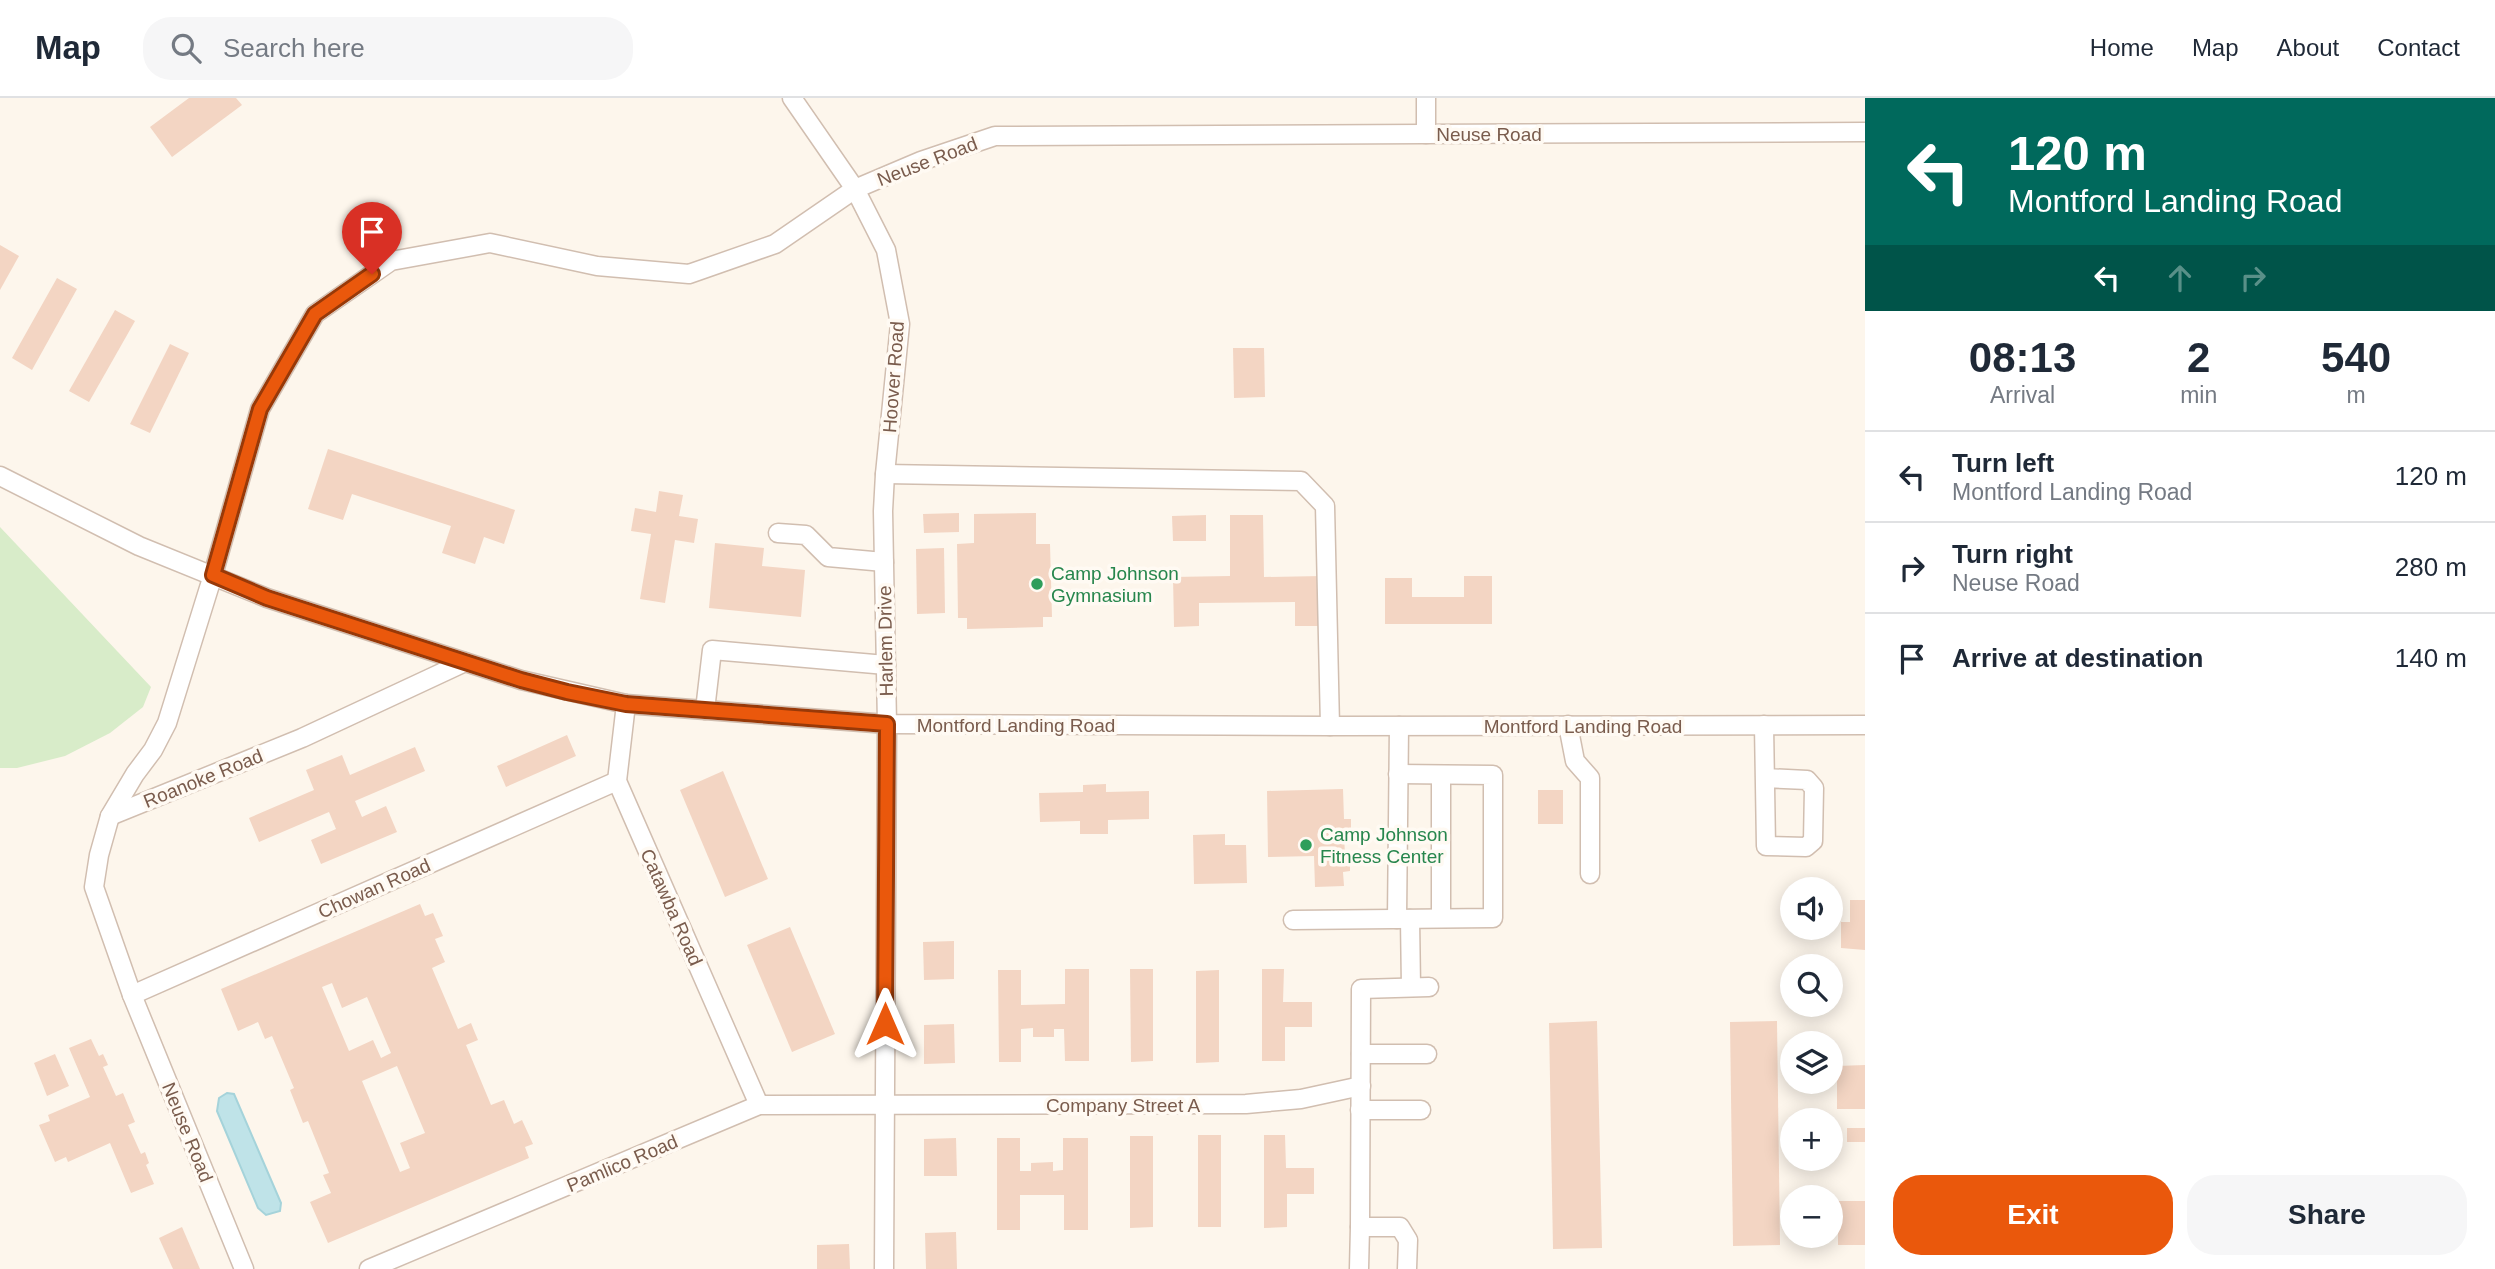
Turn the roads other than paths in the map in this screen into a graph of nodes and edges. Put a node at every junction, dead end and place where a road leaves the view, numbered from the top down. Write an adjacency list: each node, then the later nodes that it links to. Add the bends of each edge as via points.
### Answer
1 (792, 98): 5 (street, Hoover Road)
2 (1426, 98): 4 (street)
3 (1865, 132): 4 (street, Neuse Road)
4 (1426, 134): 5 (street, Neuse Road, via 995,136)
5 (855, 189): 6 (street, Hoover Road, via 886,250 900,324); 10 (street, Neuse Road, via 775,244 689,274 597,266 490,243 391,261 315,314 260,409)
6 (885, 474): 9 (street, Harlem Drive); 18 (street, via 1301,481 1325,506)
7 (0, 476): 10 (street, Montford Landing Road, via 139,546)
8 (778, 533): 9 (street, via 806,536 828,557)
9 (884, 562): 12 (street, Harlem Drive)
10 (213, 575): 11 (street, Montford Landing Road, via 267,598); 25 (street, Neuse Road, via 167,723)
11 (465, 662): 13 (street, Montford Landing Road); 25 (street, Roanoke Road, via 302,738)
12 (886, 665): 14 (street, via 712,650); 15 (street, Harlem Drive)
13 (626, 704): 14 (street, Montford Landing Road); 24 (street)
14 (705, 710): 15 (street, Montford Landing Road)
15 (887, 724): 18 (street, Montford Landing Road); 35 (street, Harlem Drive)
16 (1865, 724): 17 (street, Montford Landing Road)
17 (1764, 725): 20 (street, Montford Landing Road); 23 (street)
18 (1331, 726): 19 (street, Montford Landing Road)
19 (1399, 726): 20 (street, Montford Landing Road); 21 (street)
20 (1568, 726): 26 (street, via 1575,761 1590,778)
21 (1398, 774): 22 (street); 28 (street)
22 (1441, 775): 27 (street); 27 (street, via 1493,775 1493,918)
23 (1765, 778): 23 (street, via 1766,846 1807,847 1813,841 1814,789 1807,780)
24 (617, 781): 30 (street, Chowan Road); 34 (street, Catawba Road)
25 (110, 816): 30 (street, via 94,887)
26 (1590, 874)
27 (1441, 918): 28 (street)
28 (1404, 919): 29 (street); 31 (street, via 1420,987 1362,989)
29 (1293, 920)
30 (132, 995): 39 (street, Neuse Road)
31 (1361, 1054): 32 (street); 33 (street)
32 (1427, 1054)
33 (1361, 1086): 35 (street, Company Street A, via 1301,1099 1246,1104); 36 (street)
34 (759, 1105): 35 (street, Pamlico Road); 40 (street, Pamlico Road)
35 (885, 1106): 41 (street, Harlem Drive)
36 (1360, 1110): 37 (street); 38 (street)
37 (1421, 1110)
38 (1360, 1227): 42 (street); 43 (street, via 1400,1227 1408,1240)
39 (244, 1269)
40 (369, 1269)
41 (884, 1269)
42 (1359, 1269)
43 (1408, 1269)

